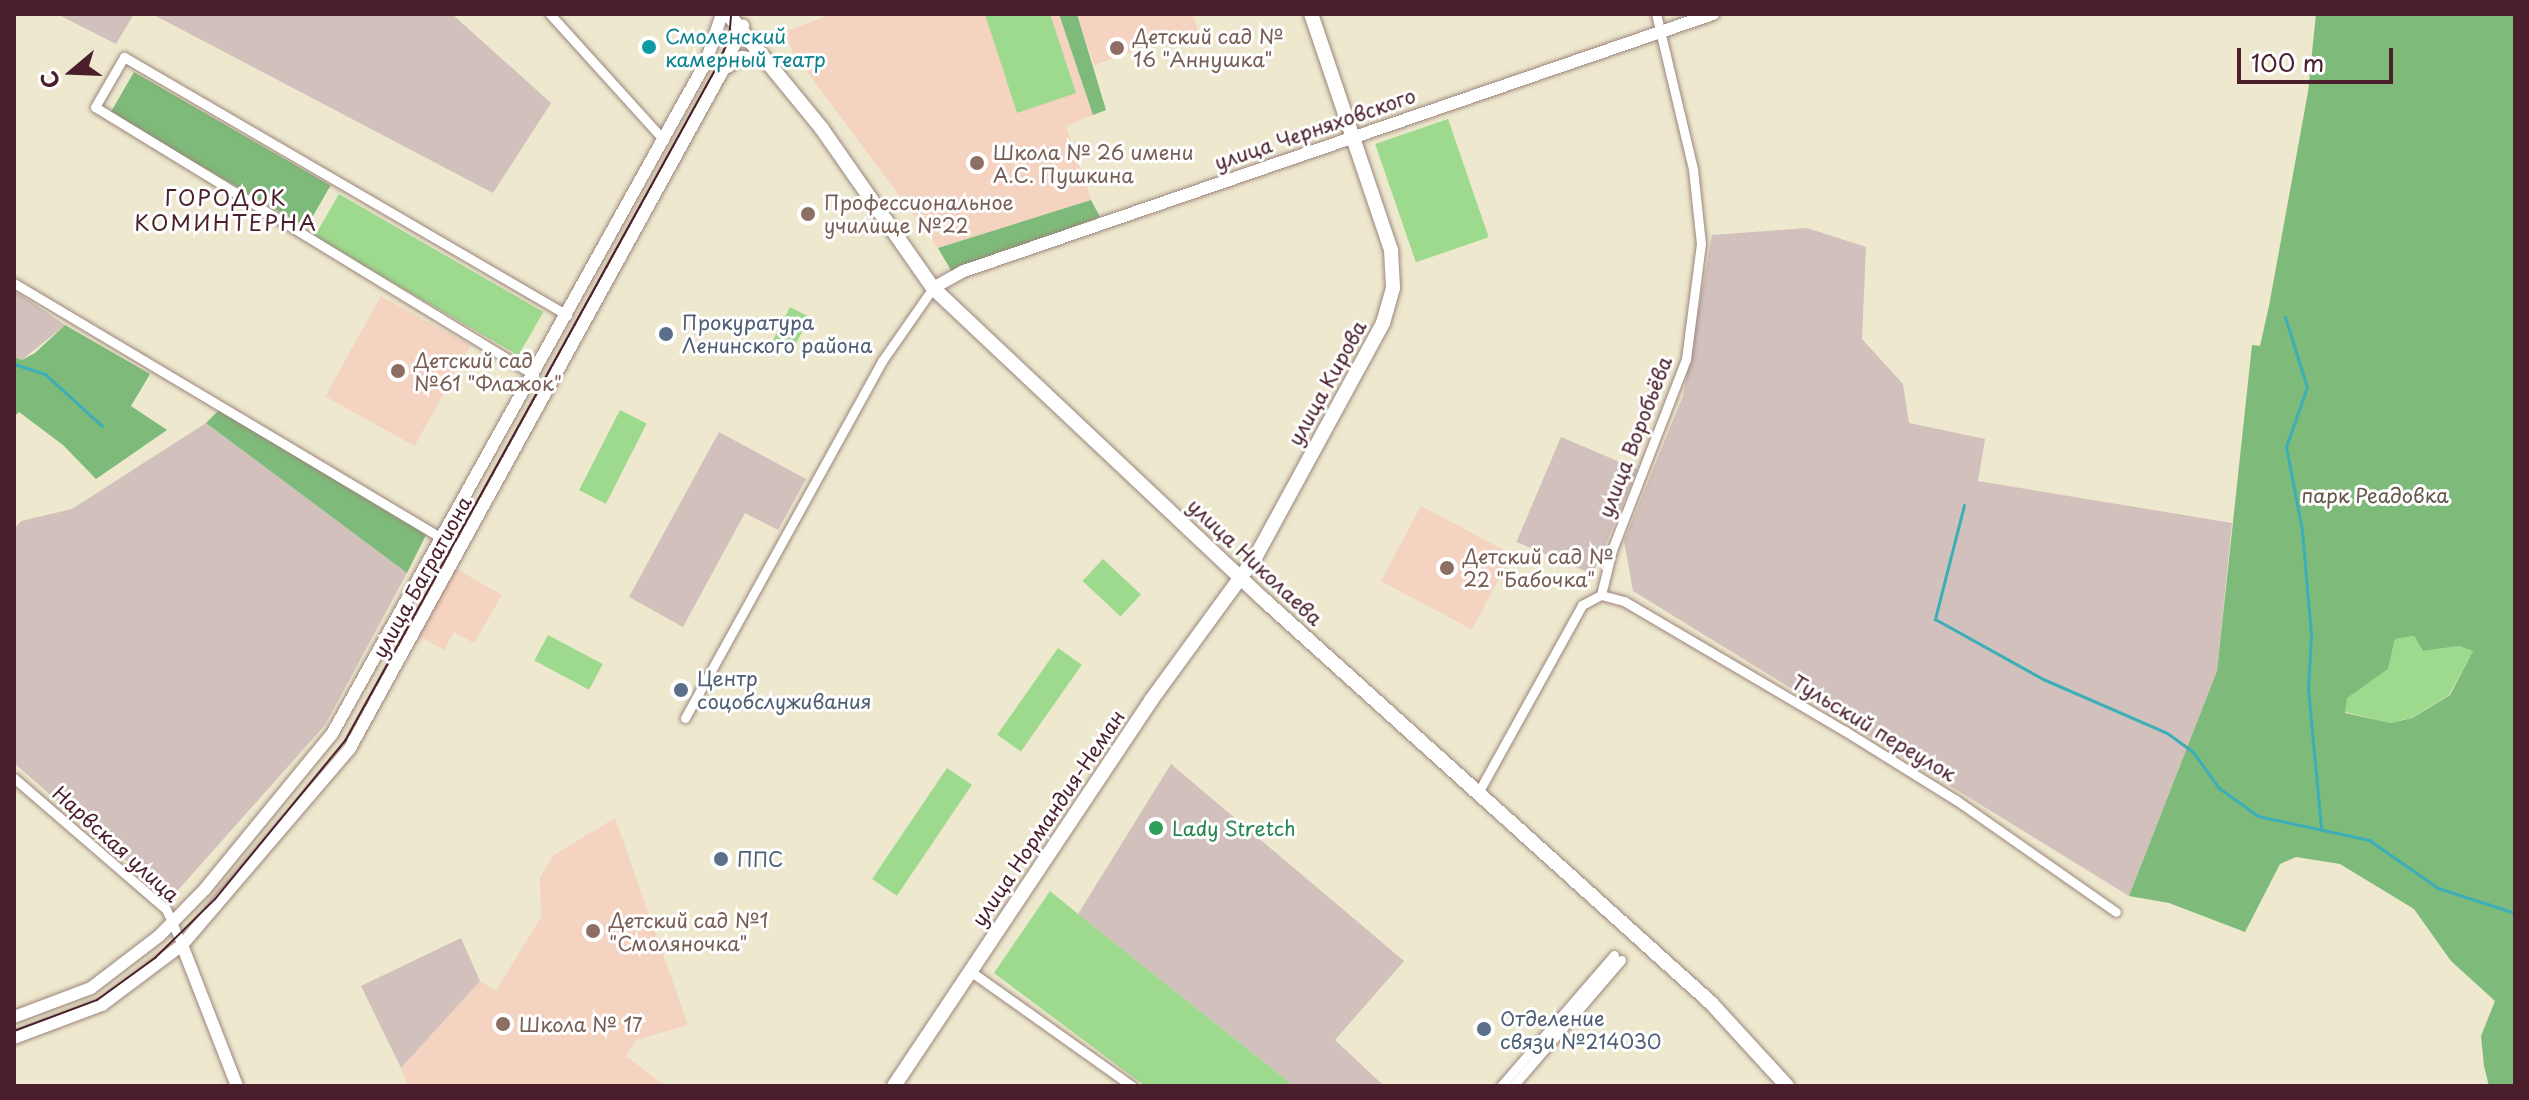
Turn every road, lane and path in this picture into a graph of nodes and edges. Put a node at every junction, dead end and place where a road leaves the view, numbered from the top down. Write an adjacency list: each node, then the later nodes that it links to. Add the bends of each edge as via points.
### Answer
1 (550, 14): 12 (street)
2 (725, 14): 6 (main road, улица Николаева); 8 (main road, улица Багратиона)
3 (1311, 14): 11 (main road, улица Кирова)
4 (1656, 14): 7 (street, улица Воробьёва)
5 (1713, 14): 7 (main road, улица Черняховского)
6 (740, 26): 8 (main road); 9 (main road, улица Николаева); 10 (main road, улица Багратиона)
7 (1661, 31): 11 (main road, улица Черняховского); 20 (street, улица Воробьёва, via 1693,169 1701,244 1686,359 1612,550)
8 (719, 35): 12 (main road, улица Багратиона)
9 (771, 62): 10 (main road, via 742,57); 14 (main road, улица Николаева)
10 (722, 72): 18 (main road, улица Багратиона)
11 (1355, 137): 14 (main road, улица Черняховского, via 964,271); 19 (main road, улица Кирова, via 1391,250 1390,300 1383,323)
12 (664, 140): 15 (main road, улица Багратиона)
13 (14, 283): 17 (street)
14 (933, 288): 19 (main road, улица Николаева); 21 (street, via 879,367)
15 (567, 315): 16 (main road, улица Багратиона); 16 (street, via 124,57 95,107)
16 (534, 375): 17 (main road, улица Багратиона)
17 (441, 538): 18 (street); 25 (main road, улица Багратиона, via 332,734)
18 (460, 549): 26 (main road, улица Багратиона, via 350,748)
19 (1242, 578): 23 (main road, улица Николаева); 27 (main road, улица Нормандия-Неман, via 1152,699)
20 (1601, 595): 23 (street, via 1582,605); 24 (street, Тульский переулок, via 1624,601 1845,731 1956,800)
21 (685, 718)
22 (14, 778): 25 (street, Нарвская улица)
23 (1479, 791): 35 (main road, улица Николаева, via 1731,1022)
24 (2116, 912)
25 (174, 921): 26 (street, Нарвская улица); 28 (main road, улица Багратиона, via 91,988)
26 (182, 945): 29 (main road, улица Багратиона, via 102,1005); 30 (main road)
27 (970, 971): 31 (main road, улица Нормандия-Неман); 32 (street)
28 (14, 1017)
29 (14, 1038)
30 (237, 1086)
31 (894, 1086)
32 (1132, 1086)
33 (1501, 1086): 34 (street, via 1617,958)
34 (1513, 1086)
35 (1787, 1086)

